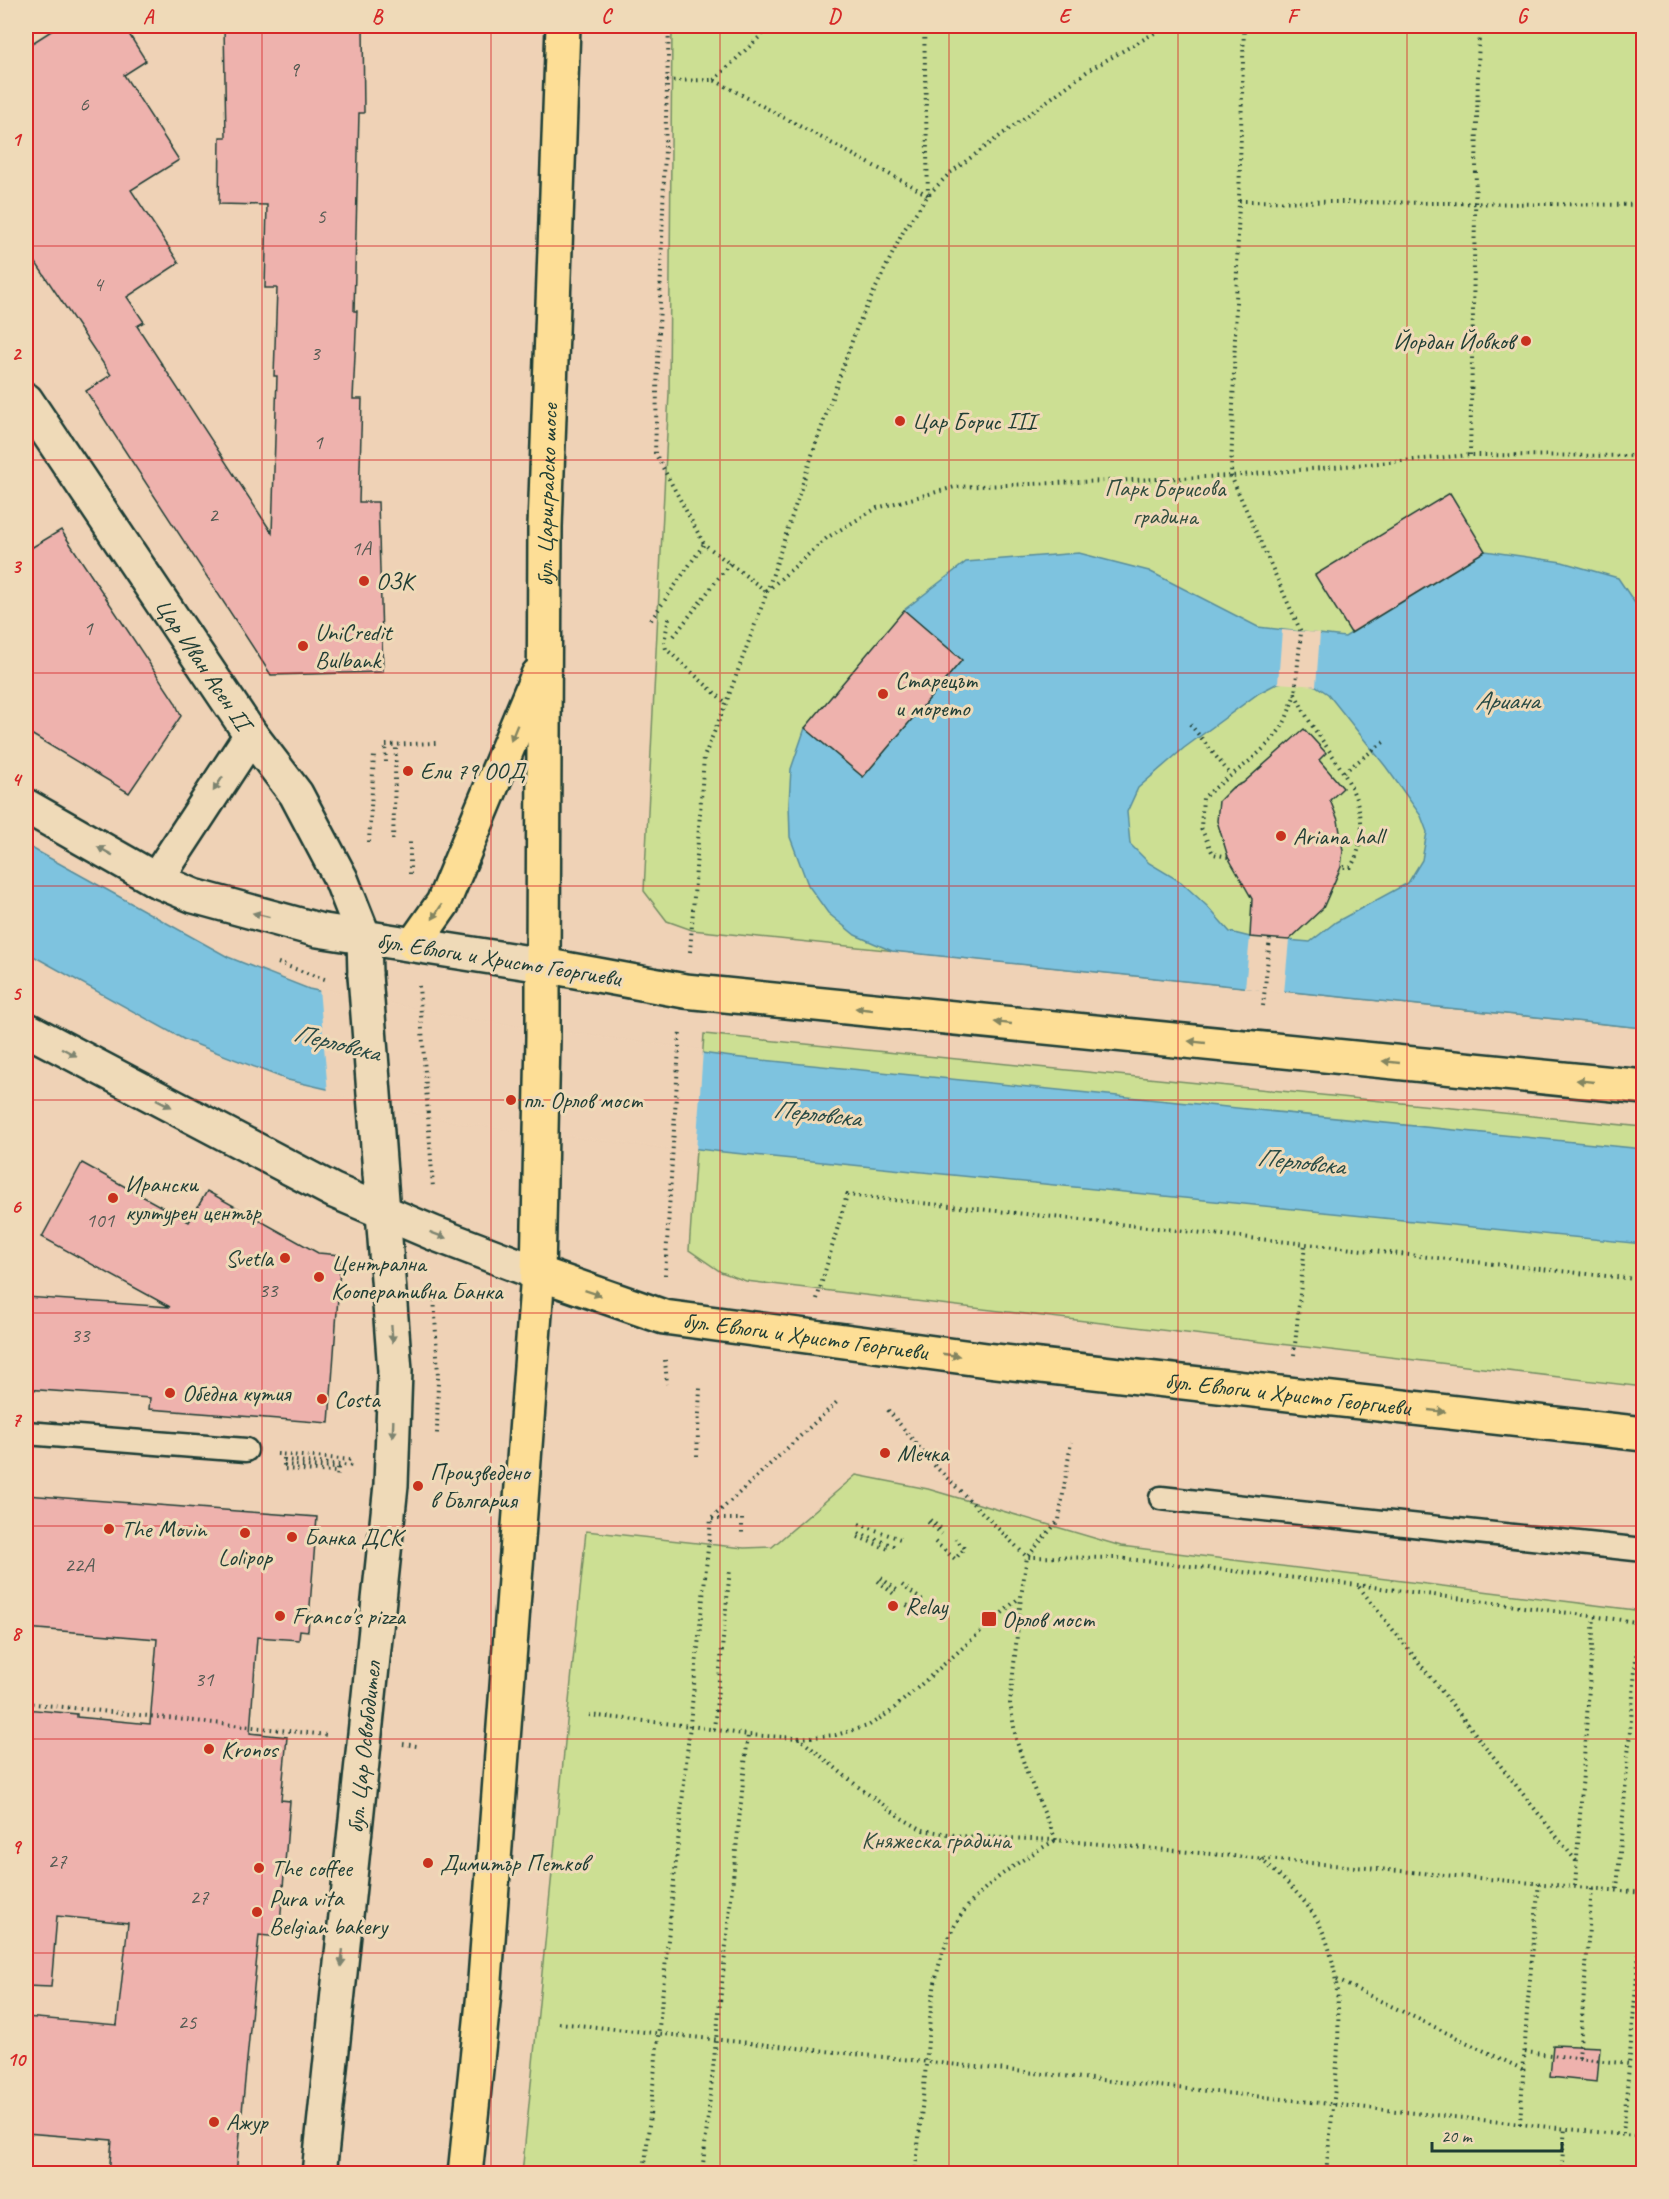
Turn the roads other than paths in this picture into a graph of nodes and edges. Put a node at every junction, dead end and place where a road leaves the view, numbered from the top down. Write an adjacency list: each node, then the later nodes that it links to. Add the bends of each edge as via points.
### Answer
1 (563, 26): 3 (main road, бул. Цариградско шосе)
2 (26, 400): 4 (street, Цар Иван Асен II)
3 (544, 660): 8 (main road, one-way to 8, via 443,903); 9 (main road, бул. Цариградско шосе)
4 (251, 735): 6 (street, one-way to 6); 7 (street, Цар Иван Асен II, via 296,794 341,879)
5 (26, 806): 6 (street, бул. Евлоги и Христо Георгиеви, one-way to 5)
6 (156, 879): 7 (street, бул. Евлоги и Христо Георгиеви, one-way to 6, via 318,930 235,908)
7 (364, 937): 8 (street, бул. Евлоги и Христо Георгиеви); 12 (street, Цар Иван Асен II, bridge)
8 (414, 944): 9 (street, бул. Евлоги и Христо Георгиеви)
9 (543, 965): 11 (main road, бул. Евлоги и Христо Георгиеви, one-way to 9, via 685,991); 14 (main road, бул. Цариградско шосе)
10 (26, 1029): 13 (street, бул. Евлоги и Христо Георгиеви, one-way to 13)
11 (1644, 1087)
12 (380, 1173): 13 (street, бул. Цар Освободител)
13 (384, 1213): 14 (street, бул. Евлоги и Христо Георгиеви, one-way to 14); 20 (street, бул. Цар Освободител, one-way to 20, via 395,1371 392,1473)
14 (538, 1274): 16 (main road, бул. Евлоги и Христо Георгиеви, one-way to 16, via 664,1317 987,1360); 21 (main road, via 484,1993)
15 (26, 1433): 17 (lane)
16 (1644, 1434)
17 (246, 1450)
18 (1161, 1498): 19 (lane)
19 (1644, 1550)
20 (319, 2174)
21 (465, 2174)

